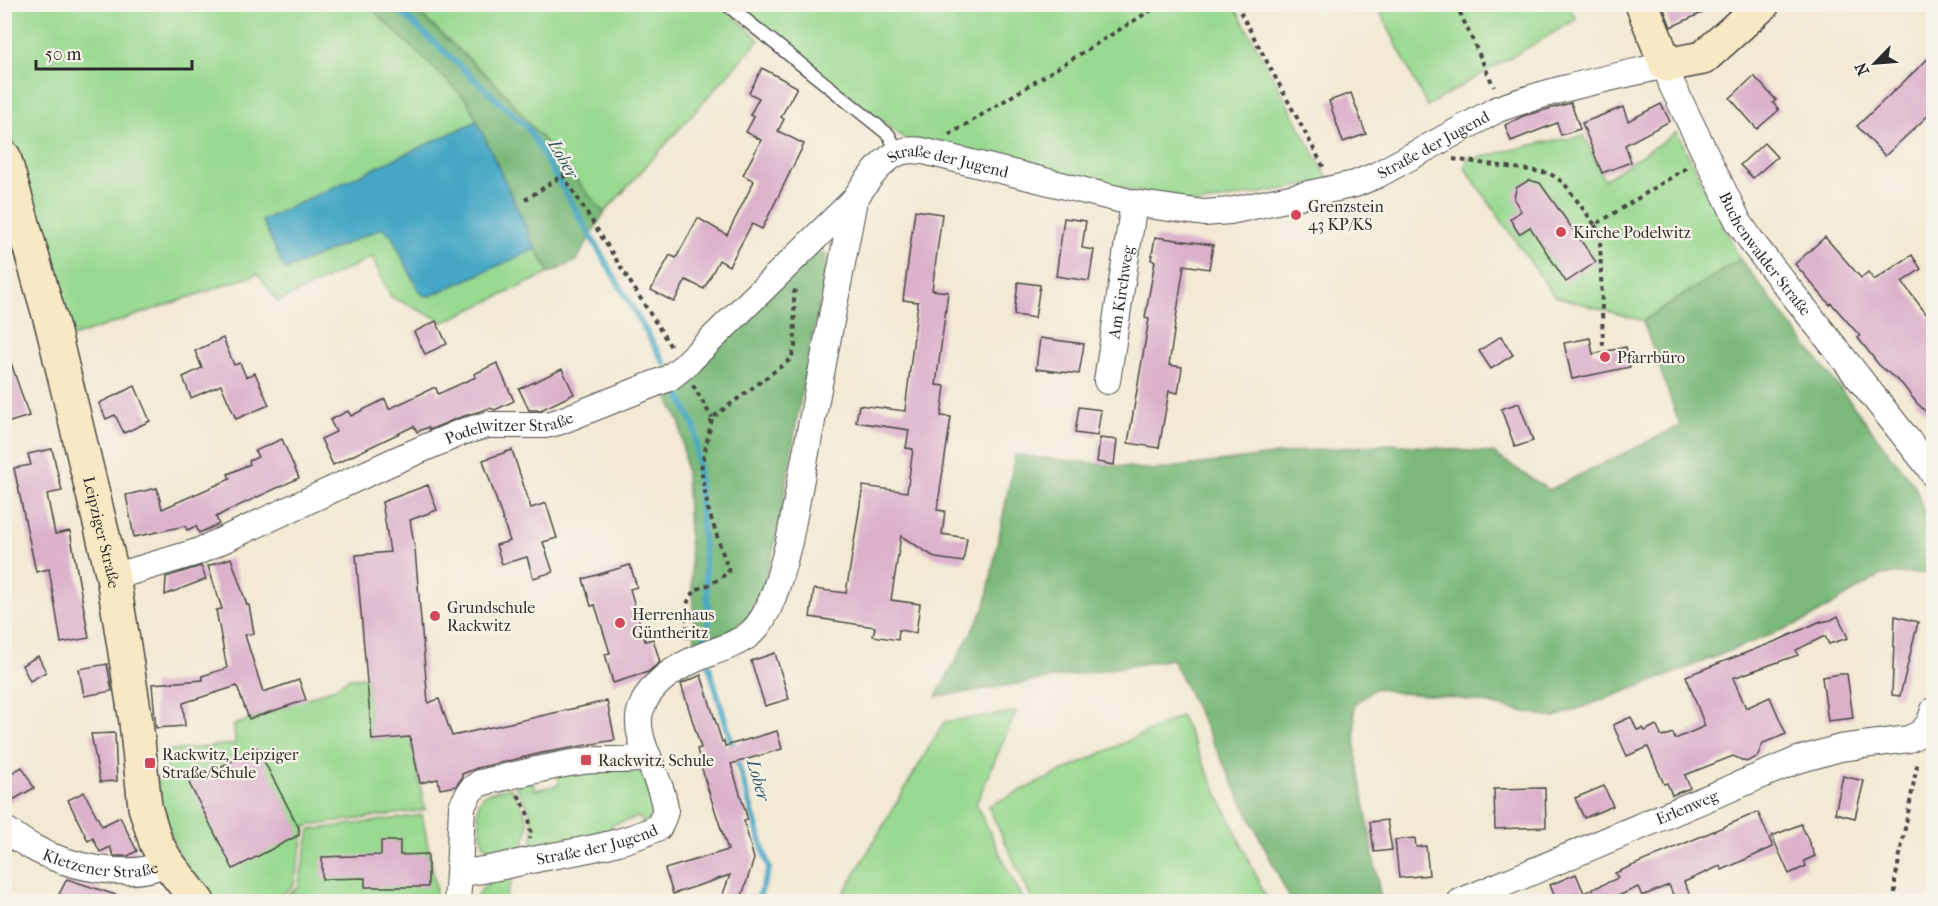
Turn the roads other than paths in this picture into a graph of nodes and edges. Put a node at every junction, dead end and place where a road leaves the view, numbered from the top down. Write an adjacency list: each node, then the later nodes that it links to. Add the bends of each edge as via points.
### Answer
1 (726, 4): 5 (lane, via 889,135)
2 (1642, 4): 4 (street, Buchenwalder Straße)
3 (1763, 4): 4 (street, via 1702,58)
4 (1666, 65): 8 (street, Straße der Jugend, via 1548,92 1503,107 1377,176 1355,184 1230,211 1204,213); 10 (street, Buchenwalder Straße, via 1672,86 1738,221)
5 (898, 153): 7 (street, Straße der Jugend, via 865,183); 8 (street, Straße der Jugend, via 923,152)
6 (4, 157): 11 (street, Leipziger Straße, via 21,234 53,330)
7 (854, 200): 11 (street, Podelwitzer Straße, via 669,378 546,426 487,425 440,440 197,552); 13 (street, Straße der Jugend, via 789,542 776,591 751,633 735,644 693,660 649,693 640,710 639,727)
8 (1134, 203): 9 (street, Am Kirchweg)
9 (1107, 381)
10 (1934, 475)
11 (112, 577): 15 (street, Leipziger Straße, via 136,722 145,807 156,843)
12 (1934, 710): 19 (street, Erlenweg, via 1921,734 1909,739 1840,748 1798,760)
13 (648, 756): 16 (street, via 639,760 585,760 480,783 462,806); 16 (street, Straße der Jugend, via 665,812 659,827 643,835 579,851)
14 (4, 829): 15 (street, Kletzener Straße, via 51,856 94,868 127,872)
15 (167, 862): 17 (street, Leipziger Straße)
16 (459, 873): 18 (street)
17 (198, 902)
18 (457, 902)
19 (1460, 902)

